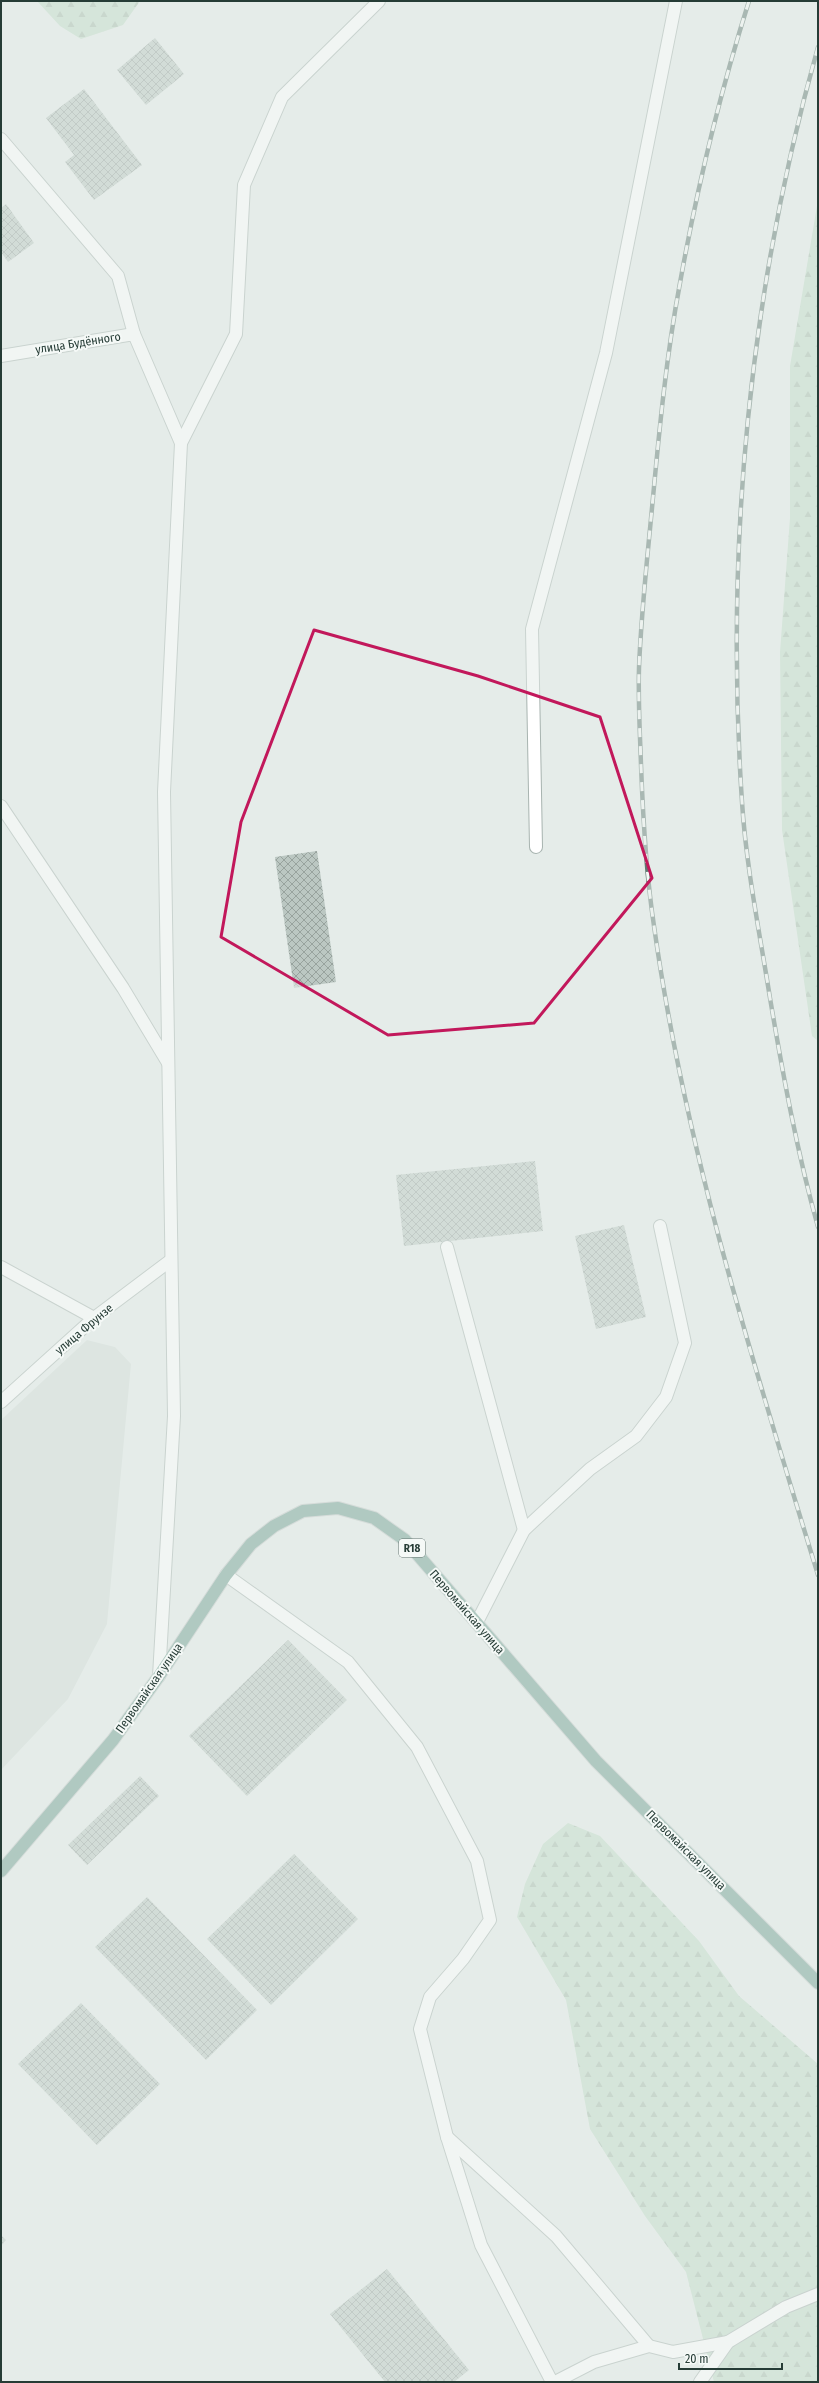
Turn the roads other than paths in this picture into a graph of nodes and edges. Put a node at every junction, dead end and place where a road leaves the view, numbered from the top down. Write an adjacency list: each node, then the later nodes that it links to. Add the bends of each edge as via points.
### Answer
1 (379, 1): 6 (street, via 282,97 244,185 236,334)
2 (676, 1): 8 (street, via 606,353 532,629)
3 (1, 139): 4 (street, via 118,276)
4 (134, 334): 5 (street, улица Будённого); 6 (street, улица Будённого)
5 (1, 356)
6 (181, 443): 9 (street, via 164,792)
7 (1, 806): 9 (street, via 123,988)
8 (536, 847)
9 (168, 1062): 12 (street)
10 (660, 1226): 16 (street, via 685,1343 666,1397 636,1436 590,1469)
11 (447, 1247): 16 (street)
12 (171, 1260): 14 (street, улица Фрунзе); 19 (street, via 174,1416)
13 (1, 1267): 14 (street)
14 (94, 1318): 15 (street, улица Фрунзе)
15 (1, 1402)
16 (524, 1530): 18 (street)
17 (226, 1575): 18 (main road, Первомайская улица / R18, via 251,1544 274,1526 303,1511 338,1508 374,1518 405,1540); 19 (main road, Первомайская улица / R18); 22 (street, via 348,1662 417,1747 477,1861 490,1920 463,1959 430,1997 420,2029)
18 (477, 1622): 21 (main road, Первомайская улица / R18, via 596,1761)
19 (159, 1676): 20 (main road, Первомайская улица / R18, via 113,1740)
20 (1, 1871)
21 (818, 1983)
22 (447, 2137): 25 (street, via 556,2236); 26 (street, via 481,2245)
23 (818, 2294): 24 (street, via 786,2306)
24 (728, 2342): 25 (street, via 673,2352); 27 (street)
25 (649, 2346): 26 (street, via 594,2362)
26 (553, 2382)
27 (700, 2382)

